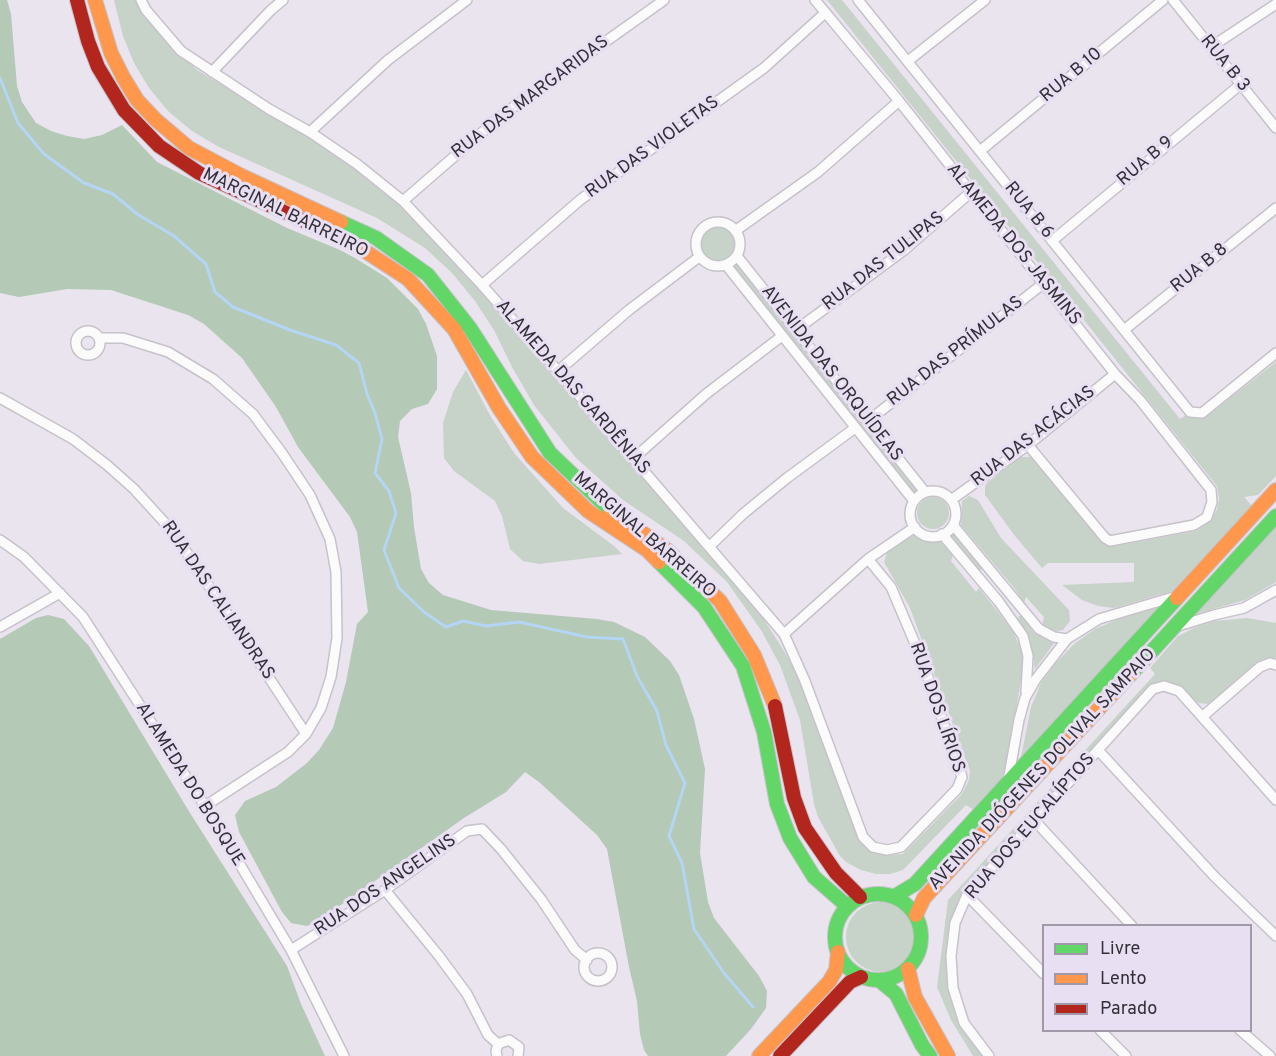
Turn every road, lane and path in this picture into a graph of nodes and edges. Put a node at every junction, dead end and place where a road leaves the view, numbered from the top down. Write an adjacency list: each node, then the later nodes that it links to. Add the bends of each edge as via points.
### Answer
1 (77, 0): 80 (street, MARGINAL BARREIRO, via 98,67 124,110 159,146 199,173 354,244 408,279 454,329 532,457 588,511 647,550 704,607 743,666 764,732 777,804 790,838 814,877)
2 (95, 0): 79 (street, MARGINAL BARREIRO, via 111,53 123,77 156,120 189,148 376,238 428,275 470,328 550,453 612,512 667,550 720,601 754,655 773,700 804,828 836,873)
3 (141, 0): 16 (street, ALAMEDA DAS GARDÊNIAS, via 181,51)
4 (283, 0): 16 (street)
5 (467, 0): 20 (street, via 388,60)
6 (664, 0): 23 (street, RUA DAS MARGARIDAS, via 501,116)
7 (815, 0): 13 (street, ALAMEDA DOS JASMINS)
8 (858, 0): 15 (street, RUA B 6)
9 (985, 0): 15 (street)
10 (1163, 0): 21 (street, RUA B 10)
11 (1173, 0): 14 (street, RUA B 3)
12 (1276, 4): 14 (street)
13 (825, 13): 18 (street, ALAMEDA DOS JASMINS); 31 (street, RUA DAS VIOLETAS, via 764,68 580,200)
14 (1211, 47): 17 (street, RUA B 3)
15 (908, 62): 21 (street, RUA B 6)
16 (212, 72): 20 (street, ALAMEDA DAS GARDÊNIAS)
17 (1241, 84): 19 (street, RUA B 3); 26 (street, RUA B 9)
18 (899, 101): 22 (street, ALAMEDA DOS JASMINS); 25 (street, via 818,171)
19 (1276, 128)
20 (310, 132): 23 (street, ALAMEDA DAS GARDÊNIAS)
21 (980, 151): 26 (street, RUA B 6)
22 (971, 192): 30 (street, ALAMEDA DOS JASMINS); 32 (street, RUA DAS TULIPAS, via 903,251)
23 (403, 201): 31 (street, ALAMEDA DAS GARDÊNIAS)
24 (1276, 208): 33 (street, RUA B 8)
25 (735, 231): 27 (street, via 740,243); 28 (street, via 724,223 704,226 695,244)
26 (1052, 241): 33 (street, RUA B 6)
27 (737, 256): 29 (street); 32 (street, AVENIDA DAS ORQUÍDEAS)
28 (699, 257): 29 (street, via 711,266); 37 (street)
29 (726, 265): 34 (street, AVENIDA DAS ORQUÍDEAS)
30 (1044, 283): 38 (street, ALAMEDA DOS JASMINS); 40 (street, RUA DAS PRÍMULAS)
31 (482, 285): 37 (street, ALAMEDA DAS GARDÊNIAS)
32 (796, 330): 40 (street, AVENIDA DAS ORQUÍDEAS)
33 (1124, 330): 36 (street, RUA B 6, via 1190,412 1203,413)
34 (782, 336): 41 (street, AVENIDA DAS ORQUÍDEAS); 43 (street, via 706,394)
35 (99, 338): 69 (street, via 123,338 168,352 213,379 253,414 310,495 330,539 336,572 337,638 321,708)
36 (1276, 353)
37 (558, 370): 43 (street, ALAMEDA DAS GARDÊNIAS)
38 (1115, 374): 42 (street, RUA DAS ACÁCIAS); 42 (street, ALAMEDA DOS JASMINS, via 1211,490 1207,517 1194,525 1110,541)
39 (0, 398): 69 (street, RUA DAS CALIANDRAS, via 73,439 134,489 174,533)
40 (868, 421): 45 (street, AVENIDA DAS ORQUÍDEAS)
41 (855, 428): 47 (street, AVENIDA DAS ORQUÍDEAS); 53 (street, via 787,478)
42 (1028, 445): 46 (street, RUA DAS ACÁCIAS)
43 (633, 459): 53 (street, ALAMEDA DAS GARDÊNIAS)
44 (1276, 490): 59 (street, AVENIDA DIÓGENES DOLIVAL SAMPAIO)
45 (925, 492): 46 (street, via 939,492); 47 (street)
46 (951, 500): 49 (street, via 956,512)
47 (914, 501): 50 (street, via 910,514)
48 (1276, 516): 63 (street, AVENIDA DIÓGENES DOLIVAL SAMPAIO)
49 (953, 525): 51 (street); 55 (street)
50 (915, 527): 51 (street, via 927,535); 54 (street)
51 (942, 534): 56 (street)
52 (0, 540): 58 (street, ALAMEDA DO BOSQUE, via 24,557)
53 (710, 546): 64 (street, ALAMEDA DAS GARDÊNIAS)
54 (868, 559): 64 (street); 75 (street, RUA DOS LÍRIOS, via 891,587 922,660 962,777 957,789)
55 (988, 569): 56 (street); 60 (street)
56 (978, 577): 61 (street)
57 (1276, 590): 63 (street, via 1244,608)
58 (60, 593): 62 (street); 73 (street, ALAMEDA DO BOSQUE, via 83,618)
59 (1179, 595): 65 (street, AVENIDA DIÓGENES DOLIVAL SAMPAIO, via 1099,619); 71 (street, AVENIDA DIÓGENES DOLIVAL SAMPAIO)
60 (1019, 608): 61 (street); 65 (street, via 1039,629)
61 (1009, 616): 67 (street, via 1026,645)
62 (0, 627)
63 (1175, 627): 81 (street, AVENIDA DIÓGENES DOLIVAL SAMPAIO, via 924,898)
64 (784, 634): 75 (street, ALAMEDA DAS GARDÊNIAS, via 863,837 873,847 887,850)
65 (1067, 639): 67 (street, AVENIDA DIÓGENES DOLIVAL SAMPAIO)
66 (1276, 665): 68 (street, via 1260,667)
67 (1025, 698): 71 (street, AVENIDA DIÓGENES DOLIVAL SAMPAIO)
68 (1202, 717): 70 (street, RUA DOS EUCALÍPTOS, via 1179,691 1164,686 1153,689); 72 (street)
69 (306, 734): 73 (street, via 288,752)
70 (1098, 750): 74 (street, RUA DOS EUCALÍPTOS); 83 (street, via 1215,877)
71 (1008, 781): 78 (street, AVENIDA DIÓGENES DOLIVAL SAMPAIO, via 915,884)
72 (1276, 800)
73 (205, 806): 84 (street, ALAMEDA DO BOSQUE)
74 (1035, 820): 77 (street, RUA DOS EUCALÍPTOS); 82 (street)
75 (901, 846)
76 (385, 890): 84 (street, RUA DOS ANGELINS); 86 (street, RUA DOS ANGELINS, via 467,831 482,830 541,899 575,950); 93 (street, via 439,956 488,1035)
77 (967, 895): 88 (street); 101 (street, RUA DOS EUCALÍPTOS, via 955,923 953,988 964,1023)
78 (895, 896): 79 (street, via 884,893); 81 (street)
79 (860, 897): 80 (street)
80 (847, 906): 85 (street, via 836,928)
81 (916, 915): 87 (street, via 922,940)
82 (1130, 924)
83 (1276, 936)
84 (291, 950): 94 (street, ALAMEDA DO BOSQUE)
85 (838, 952): 89 (street, via 843,962); 97 (street, via 836,970 829,982)
86 (587, 960)
87 (908, 969): 90 (street); 100 (street, via 915,997)
88 (1042, 972)
89 (861, 977): 90 (street); 98 (street, via 850,982)
90 (879, 980): 99 (street, via 896,994)
91 (1102, 1032): 102 (street)
92 (1242, 1032): 103 (street)
93 (498, 1044): 95 (street); 96 (street, via 513,1041 519,1047)
94 (344, 1056)
95 (497, 1056)
96 (518, 1056)
97 (759, 1056)
98 (780, 1056)
99 (930, 1056)
100 (948, 1056)
101 (989, 1056)
102 (1126, 1056)
103 (1270, 1056)

